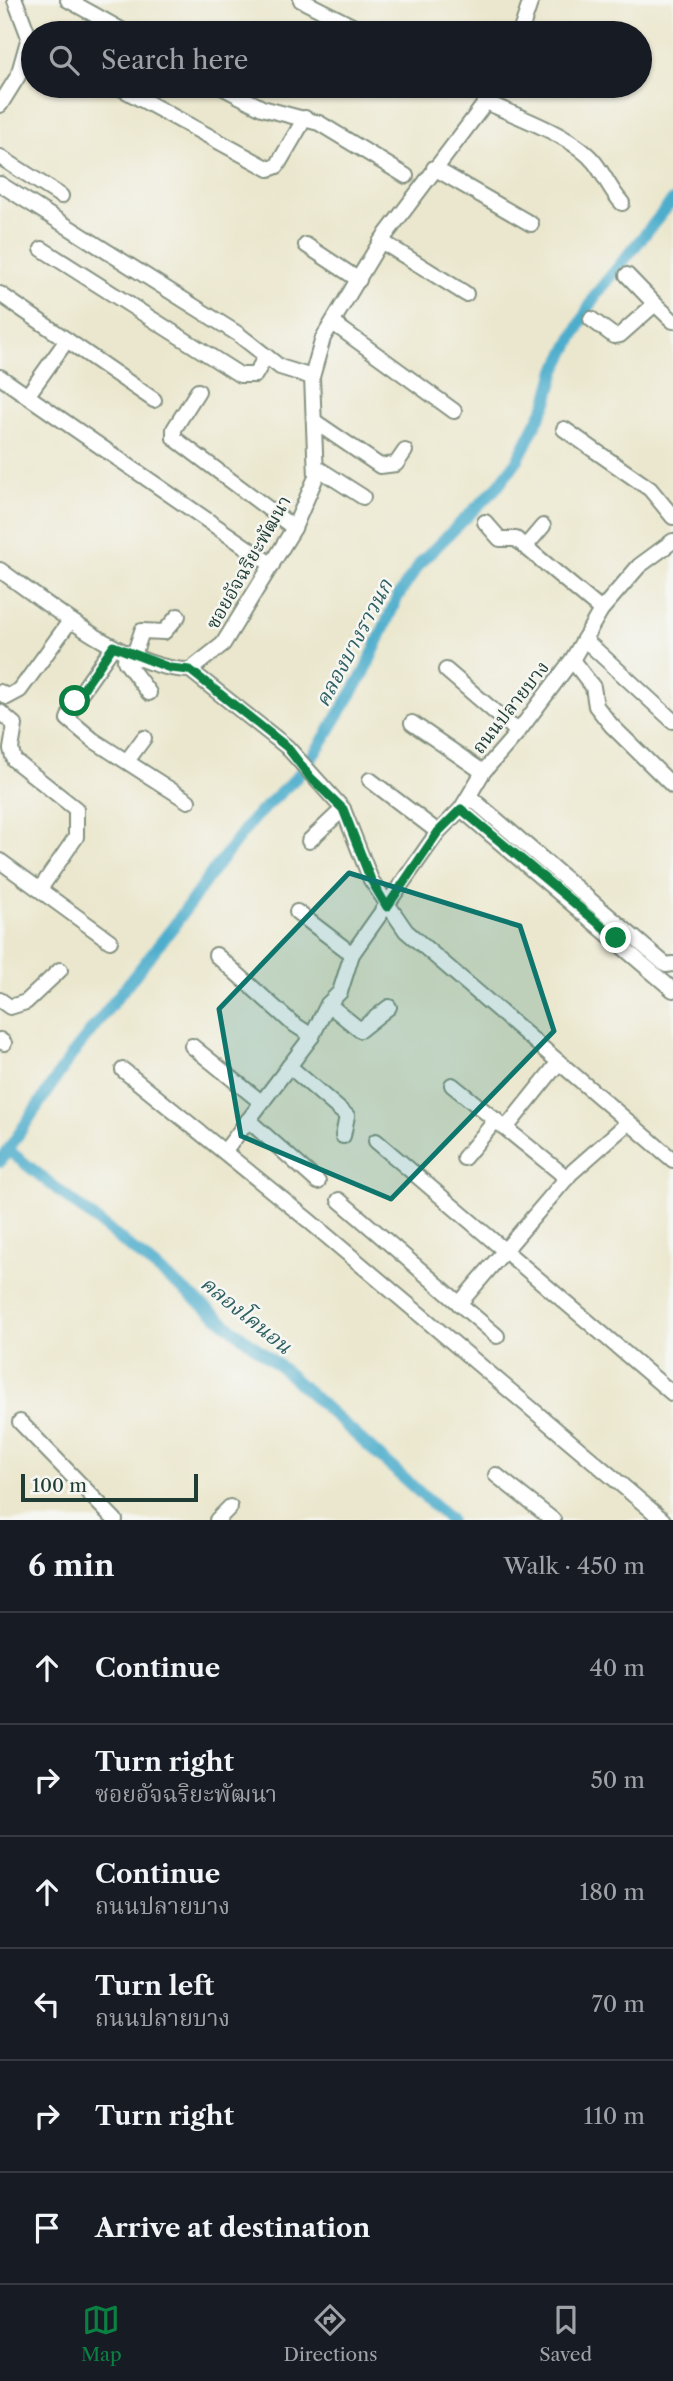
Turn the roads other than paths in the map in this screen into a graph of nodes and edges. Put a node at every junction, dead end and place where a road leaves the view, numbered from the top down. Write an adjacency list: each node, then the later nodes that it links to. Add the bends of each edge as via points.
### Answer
1 (15, 0): 5 (street)
2 (68, 0): 6 (street)
3 (301, 0): 7 (street)
4 (531, 0): 8 (street)
5 (24, 21)
6 (106, 21)
7 (342, 21)
8 (524, 21)
9 (21, 67): 14 (street)
10 (139, 98): 15 (street, via 269,169 277,166)
11 (243, 98): 15 (street, via 262,108)
12 (488, 98): 17 (street, ซอยอัจฉริยะพัฒนา)
13 (495, 98): 21 (street, via 575,146 594,162)
14 (2, 99)
15 (305, 118): 18 (street)
16 (0, 157): 20 (street)
17 (433, 168): 22 (street); 23 (street, ซอยอัจฉริยะพัฒนา)
18 (406, 176)
19 (0, 184): 35 (street)
20 (61, 196)
21 (622, 203)
22 (531, 224)
23 (381, 240): 27 (street, ซอยอัจฉริยะพัฒนา); 28 (street)
24 (306, 245): 27 (street)
25 (42, 249): 35 (street, via 240,375 255,375)
26 (627, 275): 30 (street)
27 (359, 280): 33 (street, ซอยอัจฉริยะพัฒนา)
28 (466, 294)
29 (0, 295): 34 (street)
30 (655, 304): 31 (street, via 620,335 612,336); 32 (street)
31 (591, 319)
32 (673, 321)
33 (332, 323): 37 (street, ซอยอัจฉริยะพัฒนา); 41 (street)
34 (67, 340): 39 (street); 40 (street)
35 (266, 356): 37 (street, via 280,367)
36 (0, 377): 39 (street)
37 (312, 377): 42 (street, ซอยอัจฉริยะพัฒนา)
38 (198, 391): 50 (street, via 174,429 174,438)
39 (27, 396): 53 (street)
40 (154, 400)
41 (454, 411)
42 (314, 421): 44 (street, via 380,466 396,464); 45 (street, ซอยอัจฉริยะพัฒนา)
43 (564, 429): 47 (street, via 650,489)
44 (405, 451)
45 (316, 467): 46 (street); 50 (street, ซอยอัจฉริยะพัฒนา, via 316,477)
46 (363, 497)
47 (673, 517)
48 (485, 522): 52 (street, via 500,539 516,539)
49 (543, 526): 52 (street)
50 (293, 528): 53 (street, ซอยอัจฉริยะพัฒนา)
51 (673, 541): 55 (street, ถนนปลายบาง, via 639,566)
52 (525, 547): 55 (street)
53 (272, 565): 61 (street, ซอยอัจฉริยะพัฒนา, via 223,644)
54 (0, 570): 57 (street)
55 (601, 610): 58 (street, ถนนปลายบาง)
56 (178, 616): 59 (street, via 164,632 142,631)
57 (70, 621): 59 (street); 63 (street, via 20,690 8,697)
58 (584, 639): 60 (street, ถนนปลายบาง); 66 (street)
59 (124, 651): 61 (street, via 170,668); 64 (street, via 125,661); 70 (street, via 75,701 68,719)
60 (572, 660): 68 (street, ถนนปลายบาง); 73 (street, via 593,687 596,706)
61 (190, 670): 76 (street, via 287,747)
62 (446, 670): 68 (street)
63 (0, 692)
64 (149, 693)
65 (0, 712): 80 (street, via 15,725 14,760 73,804 76,837)
66 (673, 721)
67 (412, 723): 71 (street)
68 (518, 732): 71 (street, ถนนปลายบาง)
69 (144, 738): 70 (street)
70 (127, 761): 74 (street)
71 (483, 772): 75 (street, ถนนปลายบาง)
72 (370, 780): 77 (street)
73 (673, 786)
74 (188, 801)
75 (466, 803): 77 (street, ถนนปลายบาง); 86 (street, via 666,965); 88 (street)
76 (343, 809): 78 (street); 81 (street, via 371,880)
77 (438, 832): 81 (street, ถนนปลายบาง)
78 (309, 841)
79 (0, 862): 80 (street)
80 (40, 890): 83 (street)
81 (387, 907): 84 (street, ถนนปลายบาง); 94 (street, via 406,931)
82 (297, 912): 84 (street)
83 (110, 941)
84 (352, 954): 90 (street, ถนนปลายบาง, via 340,992)
85 (216, 955): 92 (street)
86 (673, 964)
87 (60, 970): 89 (street, via 26,1002 10,1007)
88 (673, 990)
89 (0, 1000)
90 (328, 1004): 91 (street, via 360,1030); 92 (street, ถนนปลายบาง)
91 (389, 1007)
92 (312, 1036): 95 (street, ถนนปลายบาง)
93 (192, 1046): 98 (street)
94 (559, 1062): 100 (street); 101 (street)
95 (289, 1066): 98 (street, ถนนปลายบาง); 102 (street, via 347,1116)
96 (123, 1070): 104 (street)
97 (452, 1085): 101 (street)
98 (261, 1102): 99 (street, ถนนปลายบาง)
99 (248, 1120): 104 (street, ถนนปลายบาง); 108 (street)
100 (629, 1122): 106 (street); 107 (street)
101 (501, 1124): 105 (street); 107 (street)
102 (343, 1136)
103 (376, 1141): 110 (street)
104 (225, 1151): 117 (street)
105 (464, 1158)
106 (673, 1160)
107 (567, 1178): 110 (street)
108 (318, 1182)
109 (340, 1200): 111 (street)
110 (506, 1250): 111 (street); 113 (street)
111 (460, 1304): 112 (street)
112 (497, 1336)
113 (673, 1394)
114 (20, 1422): 118 (street)
115 (496, 1475): 120 (street)
116 (230, 1507): 119 (street)
117 (659, 1519)
118 (115, 1520)
119 (217, 1520)
120 (553, 1520)

